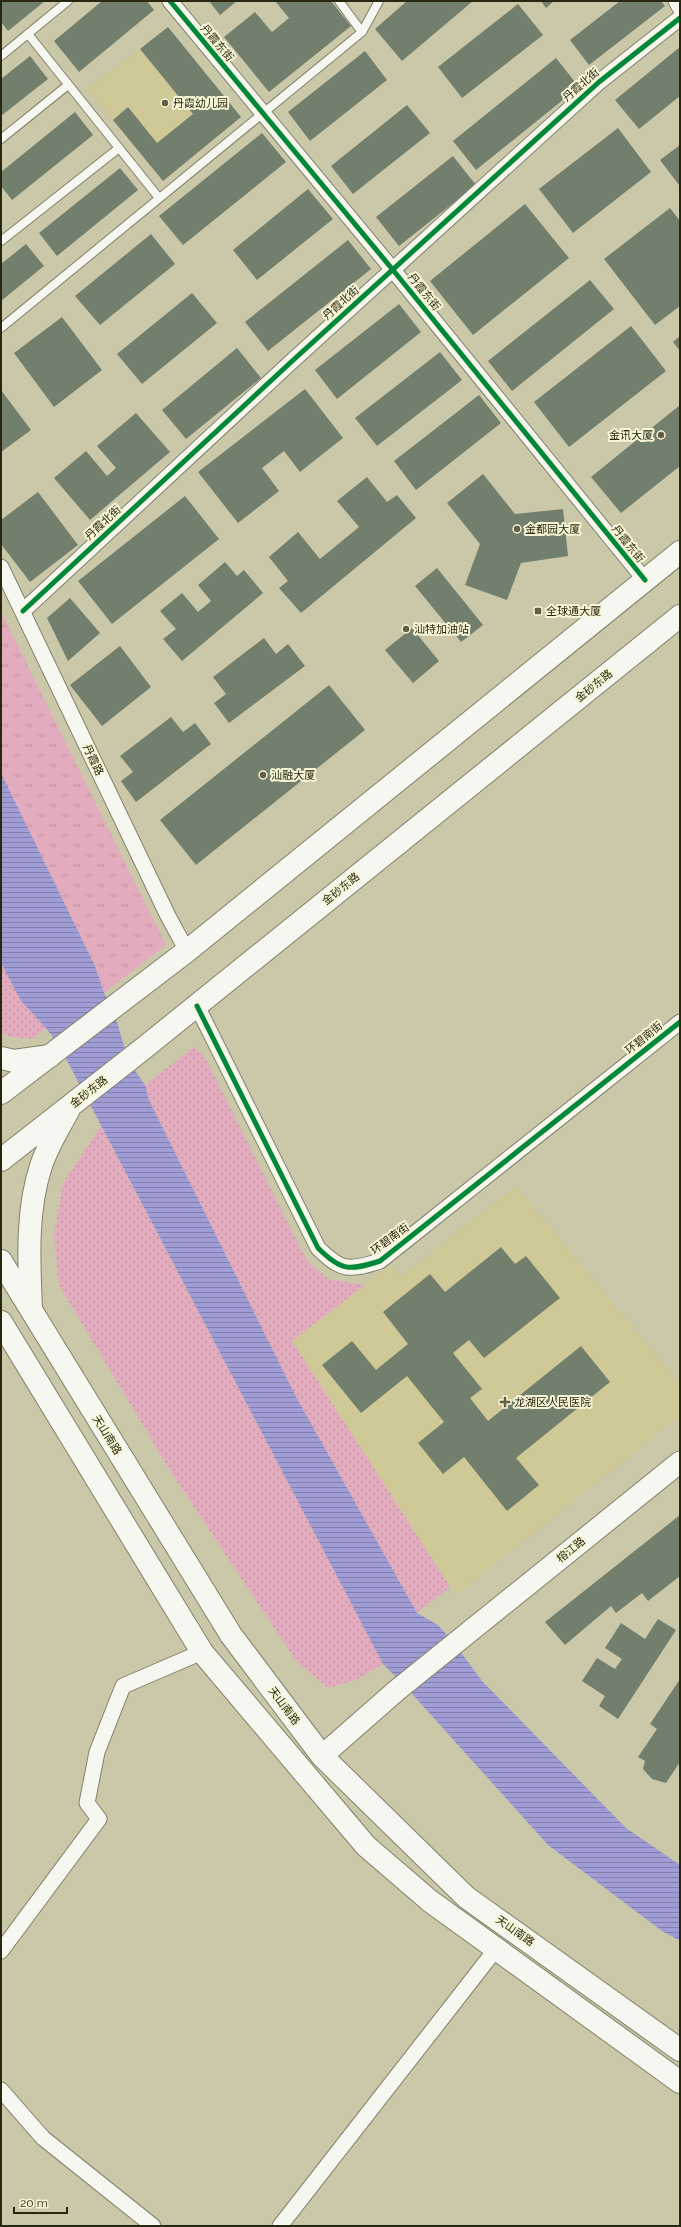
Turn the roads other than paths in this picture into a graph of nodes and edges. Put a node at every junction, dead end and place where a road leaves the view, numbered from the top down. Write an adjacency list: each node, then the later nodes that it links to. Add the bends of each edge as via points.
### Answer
1 (68, 1): 9 (lane)
2 (170, 1): 12 (street, 丹霞东街)
3 (339, 1): 8 (lane)
4 (379, 1): 8 (lane)
5 (676, 1): 6 (street)
6 (680, 8)
7 (680, 18): 17 (street, 丹霞北街, via 599,82)
8 (362, 32): 12 (lane)
9 (28, 34): 10 (lane); 11 (lane)
10 (1, 56)
11 (68, 85): 13 (lane); 14 (lane)
12 (263, 113): 15 (lane); 17 (street, 丹霞东街)
13 (1, 139)
14 (119, 148): 15 (lane); 16 (lane)
15 (159, 198): 18 (lane)
16 (1, 241)
17 (393, 270): 21 (street, 丹霞东街); 22 (street, 丹霞北街)
18 (1, 328)
19 (680, 552): 21 (main road)
20 (1, 567): 22 (street, 丹霞路)
21 (645, 580): 24 (main road)
22 (23, 611): 24 (street, 丹霞路)
23 (680, 616): 25 (main road, 金砂东路)
24 (187, 951): 27 (main road)
25 (197, 1006): 26 (street, 环碧南街, via 318,1248 334,1263 356,1269 380,1261); 30 (main road, 金砂东路)
26 (680, 1022)
27 (53, 1055): 28 (main road, via 14,1061); 29 (main road)
28 (1, 1058)
29 (1, 1093)
30 (74, 1103): 31 (main road, 金砂东路); 33 (main road, via 41,1166 32,1211 28,1257)
31 (1, 1160)
32 (1, 1261): 33 (main road, 天山南路)
33 (31, 1310): 37 (main road, 天山南路, via 231,1635)
34 (2, 1324): 36 (main road)
35 (680, 1462): 37 (street, 榕江路, via 396,1691)
36 (202, 1652): 38 (main road, via 366,1846 430,1901); 39 (street, via 123,1686 95,1759 87,1803 99,1819)
37 (322, 1756): 40 (main road, 天山南路, via 466,1897)
38 (496, 1949): 41 (main road); 44 (street)
39 (1, 1951)
40 (680, 2050)
41 (680, 2082)
42 (1, 2090): 43 (street, via 43,2138)
43 (153, 2226)
44 (280, 2226)

